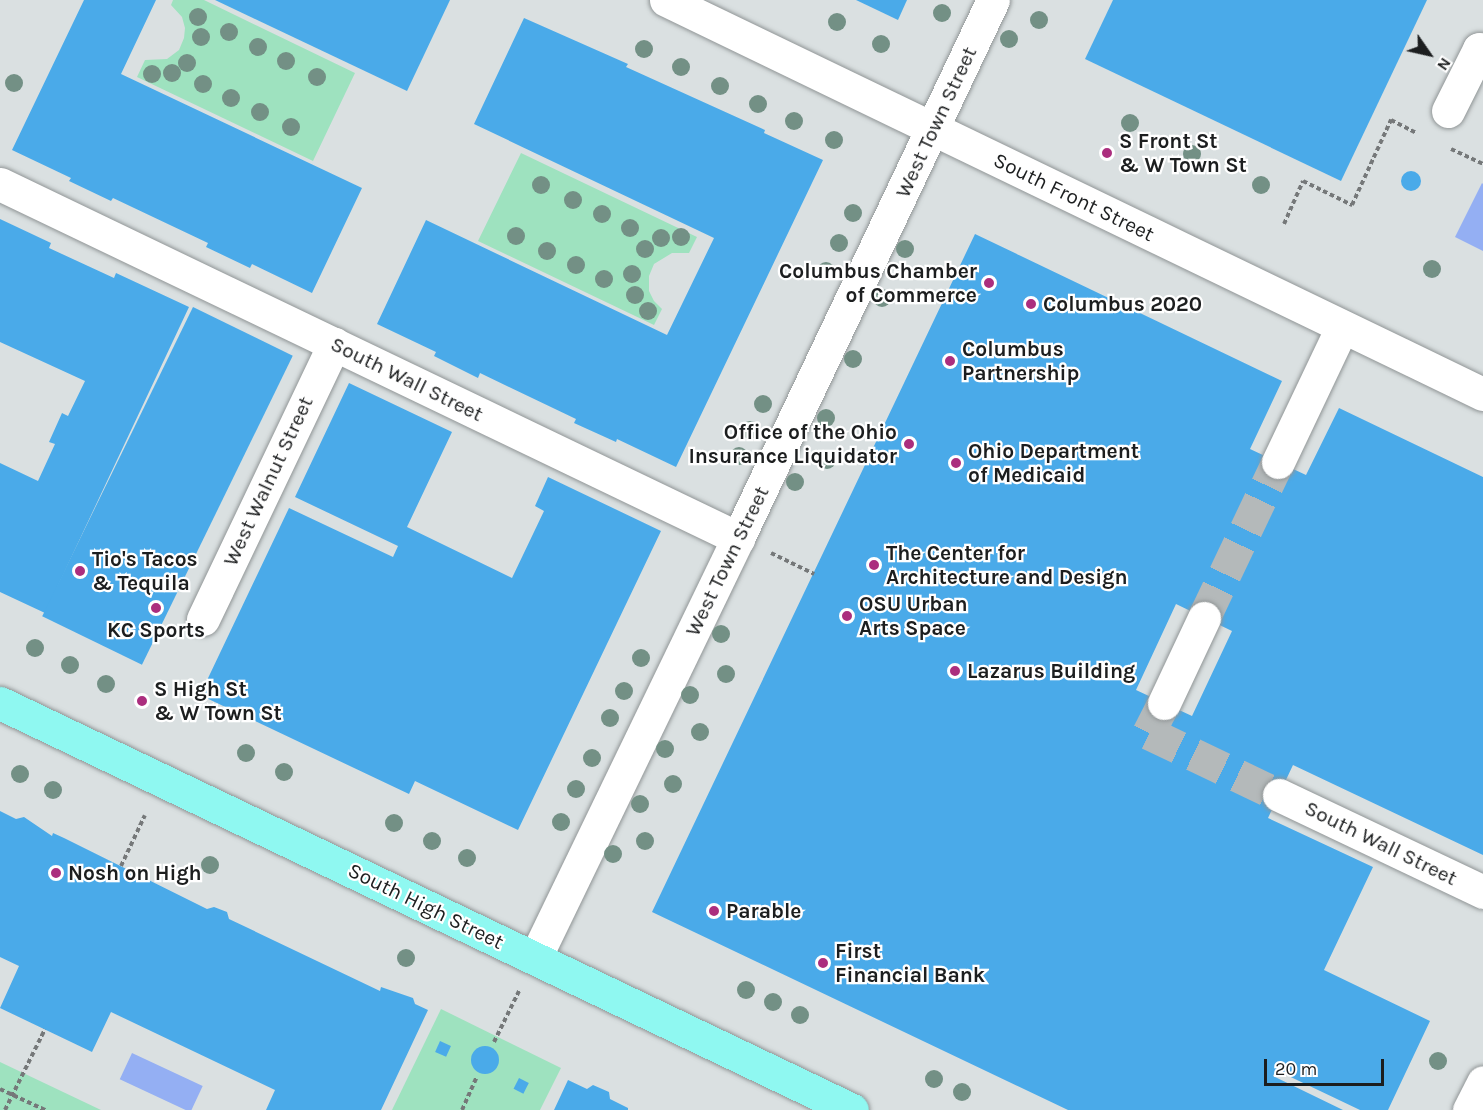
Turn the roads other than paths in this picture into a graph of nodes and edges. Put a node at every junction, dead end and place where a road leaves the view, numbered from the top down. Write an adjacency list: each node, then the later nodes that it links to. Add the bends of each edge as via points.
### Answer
1 (666, 0): 5 (street, South Front Street)
2 (993, 0): 5 (street, West Town Street)
3 (1482, 47): 4 (street)
4 (1448, 111)
5 (933, 128): 7 (street, South Front Street); 11 (street, West Town Street)
6 (0, 184): 8 (street, South Wall Street)
7 (1342, 327): 9 (street, South Front Street); 10 (street)
8 (334, 344): 11 (street, South Wall Street); 13 (street, West Walnut Street)
9 (1483, 394)
10 (1278, 462)
11 (738, 538): 18 (street, West Town Street)
12 (1204, 618): 15 (street)
13 (203, 619)
14 (0, 702): 18 (main road, South High Street)
15 (1164, 703)
16 (1280, 795): 17 (street, South Wall Street)
17 (1483, 892)
18 (535, 958): 20 (main road, South High Street)
19 (1483, 1082): 21 (street)
20 (852, 1110)
21 (1469, 1110)

